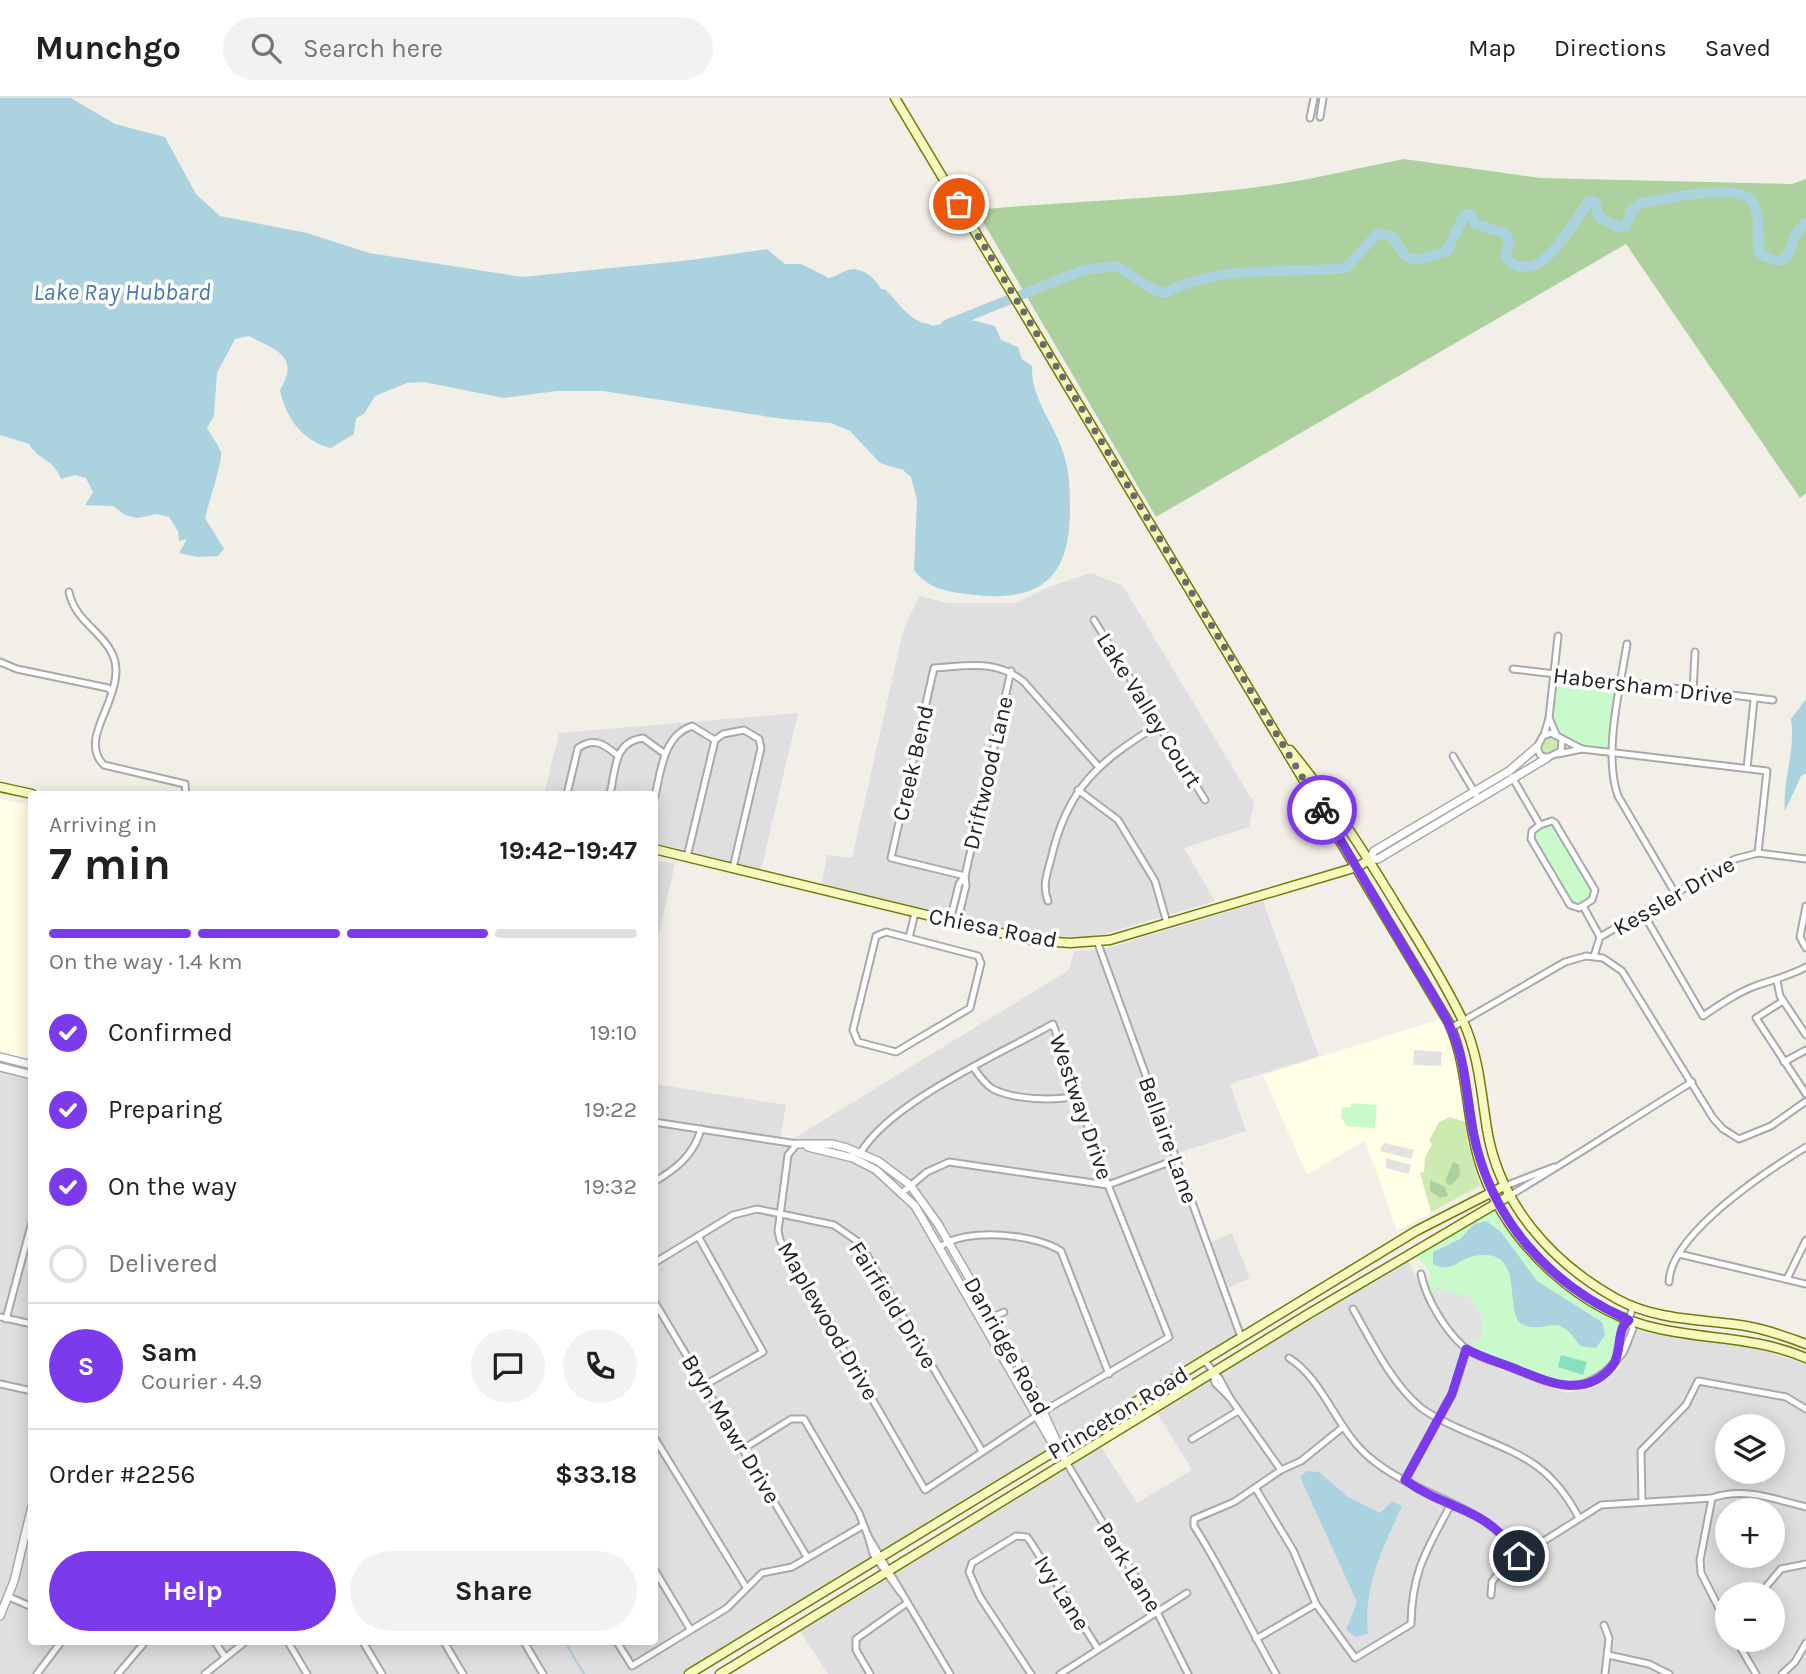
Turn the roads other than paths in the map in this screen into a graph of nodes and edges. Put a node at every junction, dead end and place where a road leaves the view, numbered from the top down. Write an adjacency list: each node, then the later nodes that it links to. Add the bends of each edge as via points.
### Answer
1 (895, 98): 24 (main road)
2 (1314, 98): 5 (street)
3 (1323, 101): 4 (street)
4 (1320, 117)
5 (1310, 118)
6 (69, 592): 16 (street, via 75,607 112,652 116,671)
7 (1094, 620): 21 (street, Lake Valley Court)
8 (1558, 636): 14 (street)
9 (1627, 644): 15 (street)
10 (1695, 652): 17 (street)
11 (0, 662): 16 (street, via 99,684)
12 (1513, 669): 14 (street, Habersham Drive)
13 (1011, 671): 35 (street); 55 (street, Driftwood Lane); 55 (street, Creek Bend, via 993,664 934,668 891,858)
14 (1553, 676): 15 (street, Habersham Drive); 20 (street)
15 (1621, 684): 17 (street, Habersham Drive); 29 (street)
16 (112, 692): 40 (street, via 94,741 98,760 186,784)
17 (1693, 693): 18 (street, Habersham Drive)
18 (1754, 700): 19 (street, Habersham Drive); 36 (street)
19 (1773, 700)
20 (1549, 718): 22 (street); 23 (street)
21 (1158, 725): 35 (street); 46 (street, Lake Valley Court)
22 (1556, 734): 23 (street); 26 (street)
23 (1544, 736): 27 (street)
24 (1279, 737): 52 (main road); 53 (main road)
25 (715, 740): 30 (street, via 692,726 678,730); 50 (street); 54 (street, via 744,730 759,739 761,748)
26 (1562, 740): 28 (street); 31 (street)
27 (1537, 747): 34 (street); 37 (street)
28 (1582, 749): 29 (street); 31 (street)
29 (1612, 751): 36 (street); 56 (street, via 1618,796)
30 (665, 754): 32 (street, via 643,737 631,739); 43 (street)
31 (1559, 754): 34 (street)
32 (617, 755): 41 (street, via 603,744 586,743 578,748); 42 (street)
33 (1453, 756): 45 (street)
34 (1547, 758): 37 (street)
35 (1098, 766): 39 (street)
36 (1747, 768): 49 (street, via 1767,771)
37 (1511, 774): 45 (street); 47 (street)
38 (0, 787): 44 (main road)
39 (1078, 790): 57 (street, via 1057,829 1044,886); 64 (street, via 1118,820 1155,881)
40 (186, 791)
41 (568, 791)
42 (611, 791)
43 (656, 791)
44 (28, 793)
45 (1476, 795): 52 (street, via 1374,851)
46 (1205, 800)
47 (1540, 825): 58 (street, via 1531,839 1570,905); 58 (street, via 1555,823 1595,890 1596,895)
48 (658, 850): 50 (main road, Chiesa Road)
49 (1758, 853): 51 (street, Kessler Drive); 56 (street, Kessler Drive, via 1735,859)
50 (687, 857): 54 (main road, Chiesa Road)
51 (1806, 859)
52 (1370, 860): 53 (main road, Chiesa Road); 73 (main road)
53 (1357, 867): 64 (main road, Chiesa Road); 74 (main road)
54 (733, 868): 60 (main road, Chiesa Road)
55 (965, 876): 63 (street, Driftwood Lane, via 959,884)
56 (1675, 893): 61 (street, Kessler Drive)
57 (1048, 901)
58 (1583, 906): 65 (street)
59 (1806, 906): 62 (street)
60 (915, 913): 63 (main road, Chiesa Road); 66 (street)
61 (1643, 913): 65 (street, Kessler Drive); 71 (street, via 1703,1016 1760,984)
62 (1804, 920): 68 (street, via 1801,937)
63 (953, 922): 67 (main road, Chiesa Road, via 1047,942)
64 (1167, 923): 67 (main road, Chiesa Road)
65 (1600, 937): 69 (street, Kessler Drive)
66 (909, 938): 66 (street, via 886,932 876,936 853,1030 858,1042 896,1052 970,1008 981,963 978,956)
67 (1097, 942): 92 (street, Bellaire Lane)
68 (1806, 948)
69 (1594, 956): 73 (street, via 1565,962); 83 (street, via 1622,971)
70 (1806, 968): 71 (street)
71 (1777, 981): 72 (street)
72 (1783, 1001): 75 (street); 78 (street, via 1756,1018)
73 (1463, 1022): 74 (street); 97 (main road, via 1479,1068 1487,1129)
74 (1451, 1028): 98 (main road, via 1464,1068 1476,1147)
75 (1806, 1035)
76 (1806, 1050): 78 (street)
77 (0, 1057): 79 (street)
78 (1784, 1062): 84 (street)
79 (28, 1064)
80 (0, 1067): 82 (street)
81 (974, 1068): 85 (street, via 985,1083 1002,1092 1054,1099); 85 (street, Westway Drive, via 1052,1024); 91 (street, Westway Drive, via 878,1128)
82 (28, 1074)
83 (1692, 1082): 86 (street, via 1713,1118 1739,1139 1770,1126); 93 (street, Princeton Road)
84 (1806, 1094)
85 (1077, 1096): 96 (street, Westway Drive)
86 (1805, 1102)
87 (658, 1123): 88 (street, Danridge Road)
88 (701, 1129): 89 (street, Danridge Road); 94 (street, via 691,1153)
89 (797, 1144): 91 (street, Danridge Road); 102 (street, Maplewood Drive, via 788,1155)
90 (1806, 1147): 108 (street, via 1753,1179)
91 (859, 1157): 95 (street, Danridge Road, via 885,1165); 99 (street, Danridge Road)
92 (1175, 1160): 96 (street); 125 (street, Bellaire Lane)
93 (1555, 1167): 97 (street, Princeton Road); 100 (street, Princeton Road)
94 (658, 1180)
95 (910, 1185): 96 (street, via 949,1162); 99 (street); 106 (street, Danridge Road)
96 (1108, 1185): 132 (street, Westway Drive, via 1169,1337)
97 (1504, 1186): 98 (main road, Princeton Road); 100 (main road)
98 (1491, 1191): 101 (main road); 113 (main road, Princeton Road)
99 (903, 1192): 107 (street, Danridge Road)
100 (1508, 1196): 101 (main road, Princeton Road); 116 (main road, via 1552,1252)
101 (1496, 1202): 115 (main road, Princeton Road); 122 (main road, via 1537,1257 1557,1275 1590,1300)
102 (780, 1211): 104 (street, Fairfield Drive, via 747,1210); 148 (street, Fairfield Drive, via 834,1225 857,1241); 148 (street, Maplewood Drive, via 778,1231 783,1247 925,1490)
103 (28, 1235): 120 (street)
104 (698, 1236): 109 (street, Fairfield Drive); 134 (street, via 763,1352)
105 (1806, 1240): 111 (street)
106 (947, 1241): 107 (street); 121 (street, Danridge Road); 132 (street, via 975,1233 1045,1243 1061,1251)
107 (940, 1247): 123 (street, Danridge Road)
108 (1679, 1254): 111 (street); 112 (street)
109 (658, 1261)
110 (1421, 1274): 127 (street, via 1452,1336)
111 (1787, 1279): 114 (street)
112 (1669, 1282)
113 (1334, 1283): 115 (main road); 125 (main road, Princeton Road)
114 (1806, 1284)
115 (1343, 1293): 131 (main road, Princeton Road)
116 (1633, 1307): 122 (street); 126 (main road, via 1668,1317 1766,1330)
117 (658, 1308): 134 (street, Bryn Mawr Drive)
118 (1353, 1309): 141 (street, via 1393,1377)
119 (1004, 1312): 121 (street)
120 (3, 1318): 124 (street)
121 (993, 1318): 123 (street); 137 (street, Danridge Road)
122 (1629, 1320): 127 (street, via 1623,1325 1615,1362 1591,1382 1568,1387); 129 (main road, via 1661,1329 1742,1338)
123 (985, 1321): 140 (street, Danridge Road)
124 (28, 1323)
125 (1241, 1338): 130 (main road, Princeton Road)
126 (1806, 1344)
127 (1466, 1349): 141 (street, via 1452,1394)
128 (1289, 1358): 143 (street, via 1303,1367)
129 (1806, 1358)
130 (1204, 1360): 131 (street); 139 (main road, Princeton Road)
131 (1213, 1373): 138 (street, via 1215,1383); 142 (main road, Princeton Road)
132 (1109, 1374): 137 (street)
133 (0, 1384): 135 (street)
134 (705, 1385): 146 (street, Bryn Mawr Drive)
135 (28, 1390)
136 (1806, 1409): 154 (street, via 1786,1397 1699,1381 1686,1405 1641,1451)
137 (1044, 1411): 140 (street); 147 (street, Danridge Road)
138 (1238, 1411): 144 (street); 150 (street)
139 (1117, 1413): 142 (main road); 147 (main road, Princeton Road)
140 (1037, 1418): 147 (street, Danridge Road); 148 (street)
141 (1438, 1419): 151 (street); 157 (street, via 1530,1461 1555,1479)
142 (1125, 1426): 149 (main road, Princeton Road)
143 (1342, 1428): 150 (street, via 1301,1461); 151 (street, via 1369,1457)
144 (1192, 1439)
145 (658, 1444): 167 (street)
146 (743, 1449): 159 (street, via 791,1419 804,1419 859,1513); 161 (street, Bryn Mawr Drive)
147 (1059, 1449): 149 (street, Danridge Road); 162 (main road, Princeton Road)
148 (982, 1451)
149 (1066, 1462): 164 (main road, Princeton Road); 175 (street, Park Lane)
150 (1281, 1470): 152 (street)
151 (1405, 1480): 155 (street)
152 (1256, 1489): 174 (street, via 1293,1550); 179 (street, via 1194,1518 1194,1526)
153 (1712, 1499): 154 (street); 156 (street, via 1726,1493 1748,1493); 171 (street, via 1700,1560 1701,1573)
154 (1642, 1501): 157 (street, via 1601,1505)
155 (1451, 1504): 160 (street, via 1498,1528); 174 (street, via 1422,1556 1412,1595 1411,1624 1355,1658)
156 (1806, 1507)
157 (1579, 1518): 160 (street)
158 (28, 1522): 170 (street)
159 (862, 1526): 161 (street); 162 (street)
160 (1519, 1556): 169 (street, via 1496,1575)
161 (807, 1557): 167 (street, via 792,1567 762,1573)
162 (880, 1558): 164 (street); 194 (main road, Princeton Road)
163 (1806, 1564): 166 (street, via 1781,1569)
164 (887, 1571): 172 (street); 203 (main road, Princeton Road)
165 (658, 1576): 178 (street)
166 (1770, 1582)
167 (746, 1587): 178 (street, via 727,1608)
168 (1187, 1593): 175 (street)
169 (1491, 1595)
170 (9, 1597): 173 (street); 176 (street)
171 (1715, 1600)
172 (907, 1603): 204 (street, via 856,1639 856,1650); 205 (street)
173 (28, 1604)
174 (1316, 1604): 179 (street)
175 (1158, 1614): 190 (street); 208 (street, Park Lane)
176 (0, 1616)
177 (1604, 1625): 192 (street)
178 (690, 1629): 189 (street, via 632,1666)
179 (1256, 1639): 209 (street)
180 (1806, 1643): 213 (street)
181 (59, 1645): 195 (street)
182 (142, 1645): 196 (street)
183 (217, 1645): 193 (street)
184 (241, 1645): 193 (street)
185 (290, 1645): 198 (street)
186 (365, 1645): 199 (street)
187 (446, 1645): 200 (street)
188 (526, 1645): 201 (street)
189 (619, 1645)
190 (1098, 1649): 206 (street, Ivy Lane, via 1027,1537 1016,1536 972,1563 969,1576); 207 (street)
191 (1743, 1652): 212 (street)
192 (1608, 1655): 210 (street); 211 (street, via 1649,1664)
193 (226, 1657): 197 (street)
194 (713, 1660): 202 (main road, Princeton Road); 203 (main road)
195 (37, 1674)
196 (118, 1674)
197 (205, 1674)
198 (307, 1674)
199 (382, 1674)
200 (463, 1674)
201 (543, 1674)
202 (689, 1674)
203 (721, 1674)
204 (870, 1674)
205 (950, 1674)
206 (1031, 1674)
207 (1060, 1674)
208 (1187, 1674)
209 (1276, 1674)
210 (1605, 1674)
211 (1669, 1674)
212 (1756, 1674)
213 (1782, 1674)

